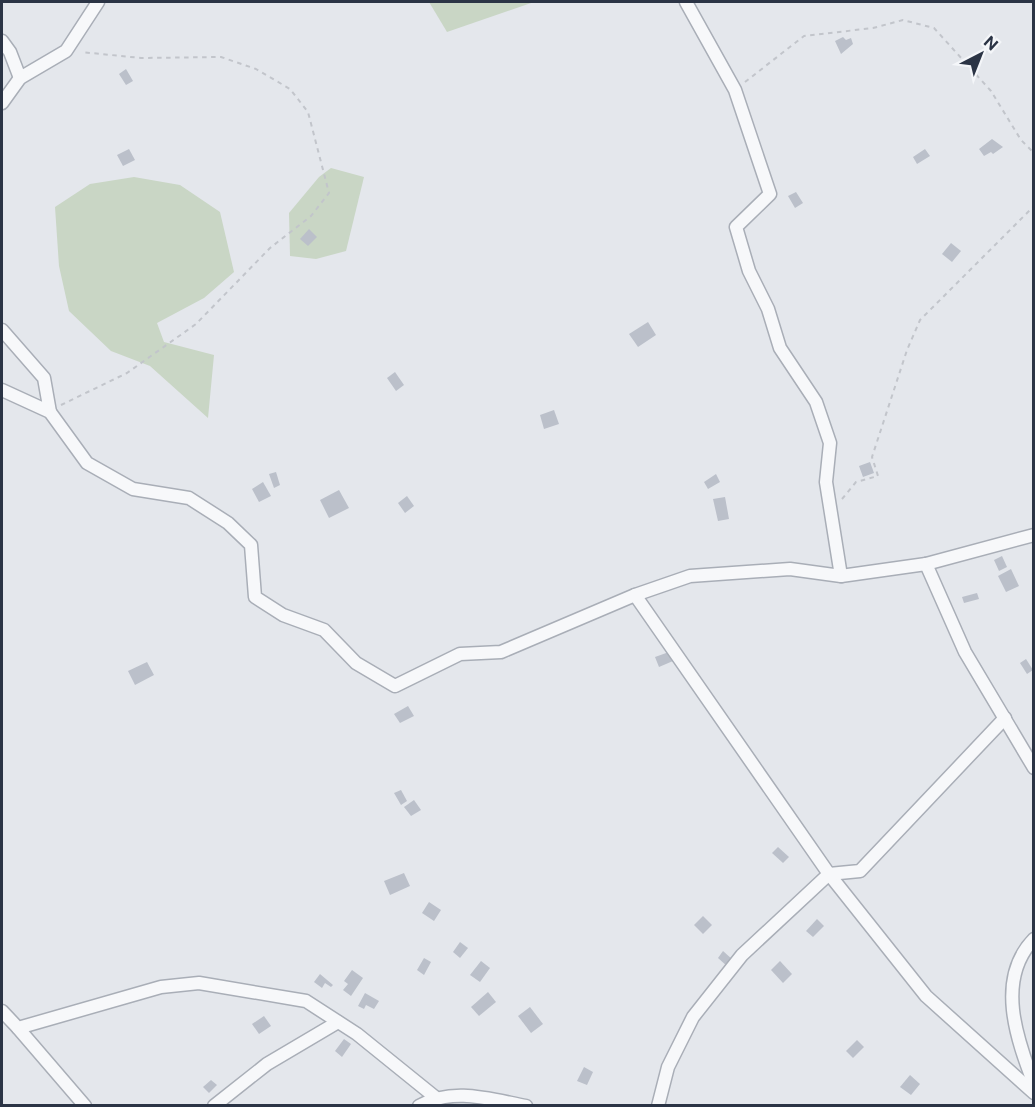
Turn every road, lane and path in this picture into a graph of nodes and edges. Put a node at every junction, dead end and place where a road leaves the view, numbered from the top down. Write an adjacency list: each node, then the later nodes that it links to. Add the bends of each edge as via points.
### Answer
1 (98, 2): 4 (street)
2 (686, 2): 6 (street)
3 (2, 41): 5 (street)
4 (66, 51): 5 (street); 12 (path, via 141,58 221,57 256,69 290,89 308,112 329,193 311,216 270,248 196,324 127,373)
5 (20, 78): 7 (street)
6 (735, 90): 8 (path, via 804,36 873,28 903,20 934,28 991,92 1021,140); 13 (street, via 770,194 736,227 780,348 816,402 830,443 826,482)
7 (2, 103)
8 (1034, 153)
9 (1034, 206): 13 (path, via 920,320 872,457 878,476 856,482)
10 (2, 330): 12 (street, via 44,378)
11 (2, 390): 12 (street)
12 (50, 412): 17 (street, via 87,463 133,489 189,498 228,523 250,545 255,597 284,615 324,630 356,663 395,686 460,654 501,652)
13 (829, 511): 16 (street)
14 (1034, 536): 15 (street)
15 (926, 564): 16 (street); 18 (street, via 965,652)
16 (841, 576): 17 (street, via 789,569 690,576)
17 (635, 595): 20 (street)
18 (1005, 718): 19 (street); 20 (street, via 860,871)
19 (1034, 768)
20 (829, 874): 26 (street, via 926,996); 32 (street, via 742,955 693,1017 668,1067)
21 (1034, 939): 25 (street, via 1026,947 1011,989 1019,1044)
22 (2, 1011): 24 (street)
23 (338, 1022): 24 (street, via 306,1001 199,983 161,987); 27 (street); 29 (street, via 267,1064)
24 (18, 1028): 28 (street)
25 (1034, 1084)
26 (1034, 1093)
27 (435, 1097): 30 (street); 31 (street, via 467,1094)
28 (85, 1106)
29 (213, 1106)
30 (419, 1106)
31 (526, 1106)
32 (658, 1106)

